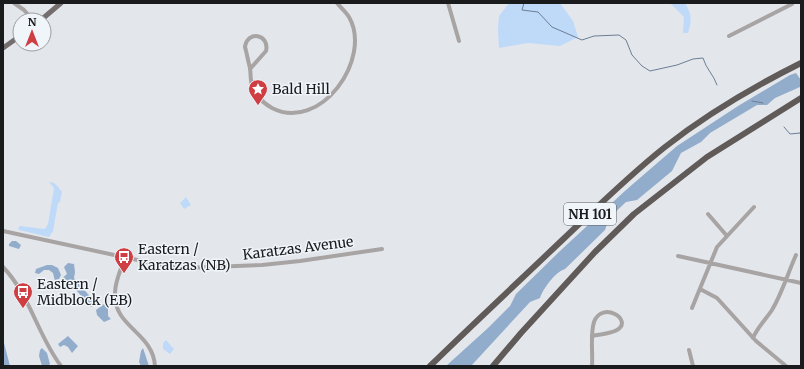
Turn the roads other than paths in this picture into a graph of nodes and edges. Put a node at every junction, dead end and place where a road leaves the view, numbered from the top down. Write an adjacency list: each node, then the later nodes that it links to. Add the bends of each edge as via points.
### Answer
1 (14, 3): 6 (street)
2 (61, 3): 7 (main road)
3 (337, 3): 13 (street, via 351,23 354,51 342,81 326,100 302,111 276,110 257,94)
4 (448, 3): 9 (street)
5 (793, 4): 8 (street)
6 (26, 12)
7 (50, 12)
8 (729, 36)
9 (459, 41)
10 (12, 42): 11 (main road)
11 (3, 48)
12 (801, 63): 35 (highway, NH 101, via 725,105 647,162)
13 (250, 69): 13 (street, via 267,47 265,40 259,36 252,36 246,44)
14 (801, 98): 29 (highway, NH 101, via 707,157 634,214 595,252)
15 (754, 207): 18 (street)
16 (708, 214): 18 (street)
17 (3, 231): 22 (street, Karatzas Avenue)
18 (727, 236): 23 (street, via 717,247)
19 (382, 249): 22 (street, Karatzas Avenue, via 300,261 196,268)
20 (796, 255): 25 (street)
21 (678, 256): 23 (street)
22 (125, 258): 34 (street, via 116,287 116,304 125,322 149,346)
23 (710, 263): 25 (street); 27 (street)
24 (3, 267): 33 (street, via 18,286)
25 (785, 280): 26 (street); 31 (street, via 772,310)
26 (801, 283)
27 (700, 289): 28 (street); 31 (street, via 717,298)
28 (692, 308)
29 (521, 333): 36 (highway); 37 (highway, NH 101)
30 (592, 336): 30 (street, via 593,326 601,314 610,312 619,316 619,329); 38 (street)
31 (753, 338): 40 (street)
32 (689, 350): 39 (street)
33 (61, 366)
34 (155, 366)
35 (430, 366)
36 (488, 366)
37 (493, 366)
38 (592, 366)
39 (692, 366)
40 (786, 366)

